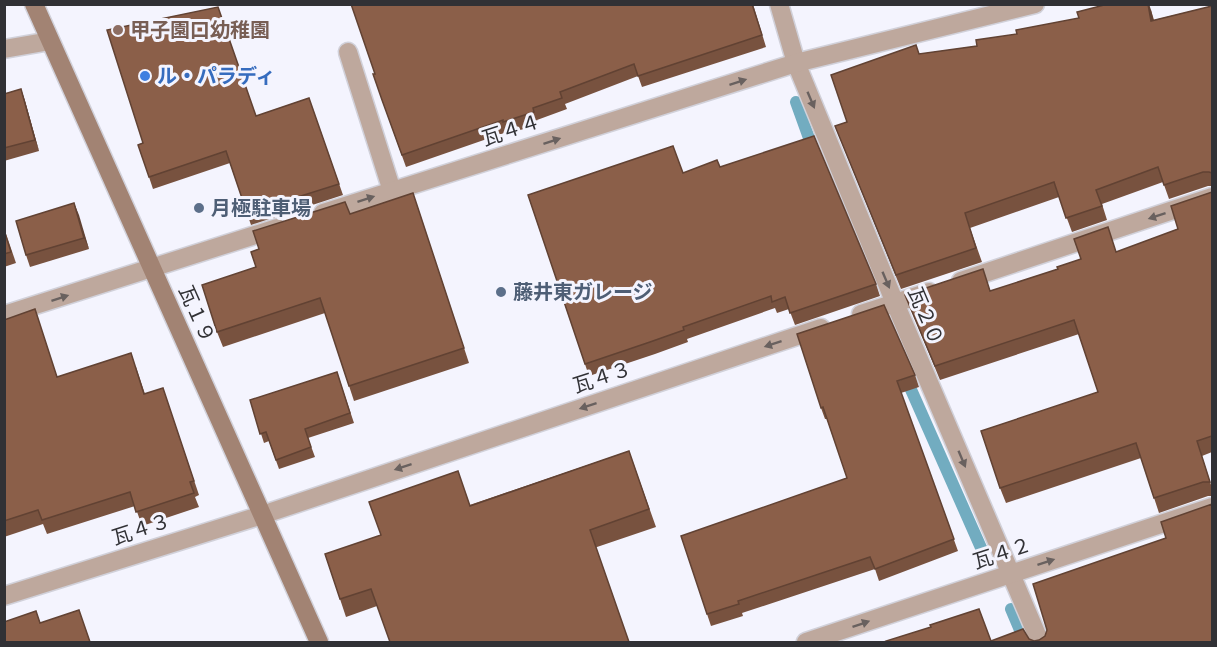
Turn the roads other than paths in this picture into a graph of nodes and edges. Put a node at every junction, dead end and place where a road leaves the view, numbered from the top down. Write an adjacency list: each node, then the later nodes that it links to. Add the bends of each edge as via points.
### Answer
1 (34, 4): 4 (street, 瓦１９)
2 (779, 4): 7 (street, 瓦２０)
3 (1035, 4): 7 (street, 瓦４４)
4 (51, 40): 5 (street); 10 (street, 瓦１９)
5 (4, 50)
6 (348, 52): 8 (street)
7 (796, 63): 8 (street, 瓦４４, one-way to 7); 11 (street, 瓦２０, one-way to 11)
8 (392, 191): 10 (street, 瓦４４, one-way to 8)
9 (1212, 197): 11 (street, 瓦４３, one-way to 11)
10 (152, 268): 12 (street, 瓦４４, one-way to 10); 14 (street, 瓦１９)
11 (895, 303): 14 (street, 瓦４３, one-way to 14); 15 (street, 瓦２０, one-way to 15)
12 (4, 315)
13 (1212, 507): 15 (street, 瓦４２, one-way to 13)
14 (262, 515): 16 (street, 瓦４３); 17 (street, 瓦１９)
15 (1011, 574): 18 (street, 瓦４２, one-way to 15); 19 (street, 瓦２０)
16 (4, 596)
17 (319, 642)
18 (806, 642)
19 (1040, 642)

